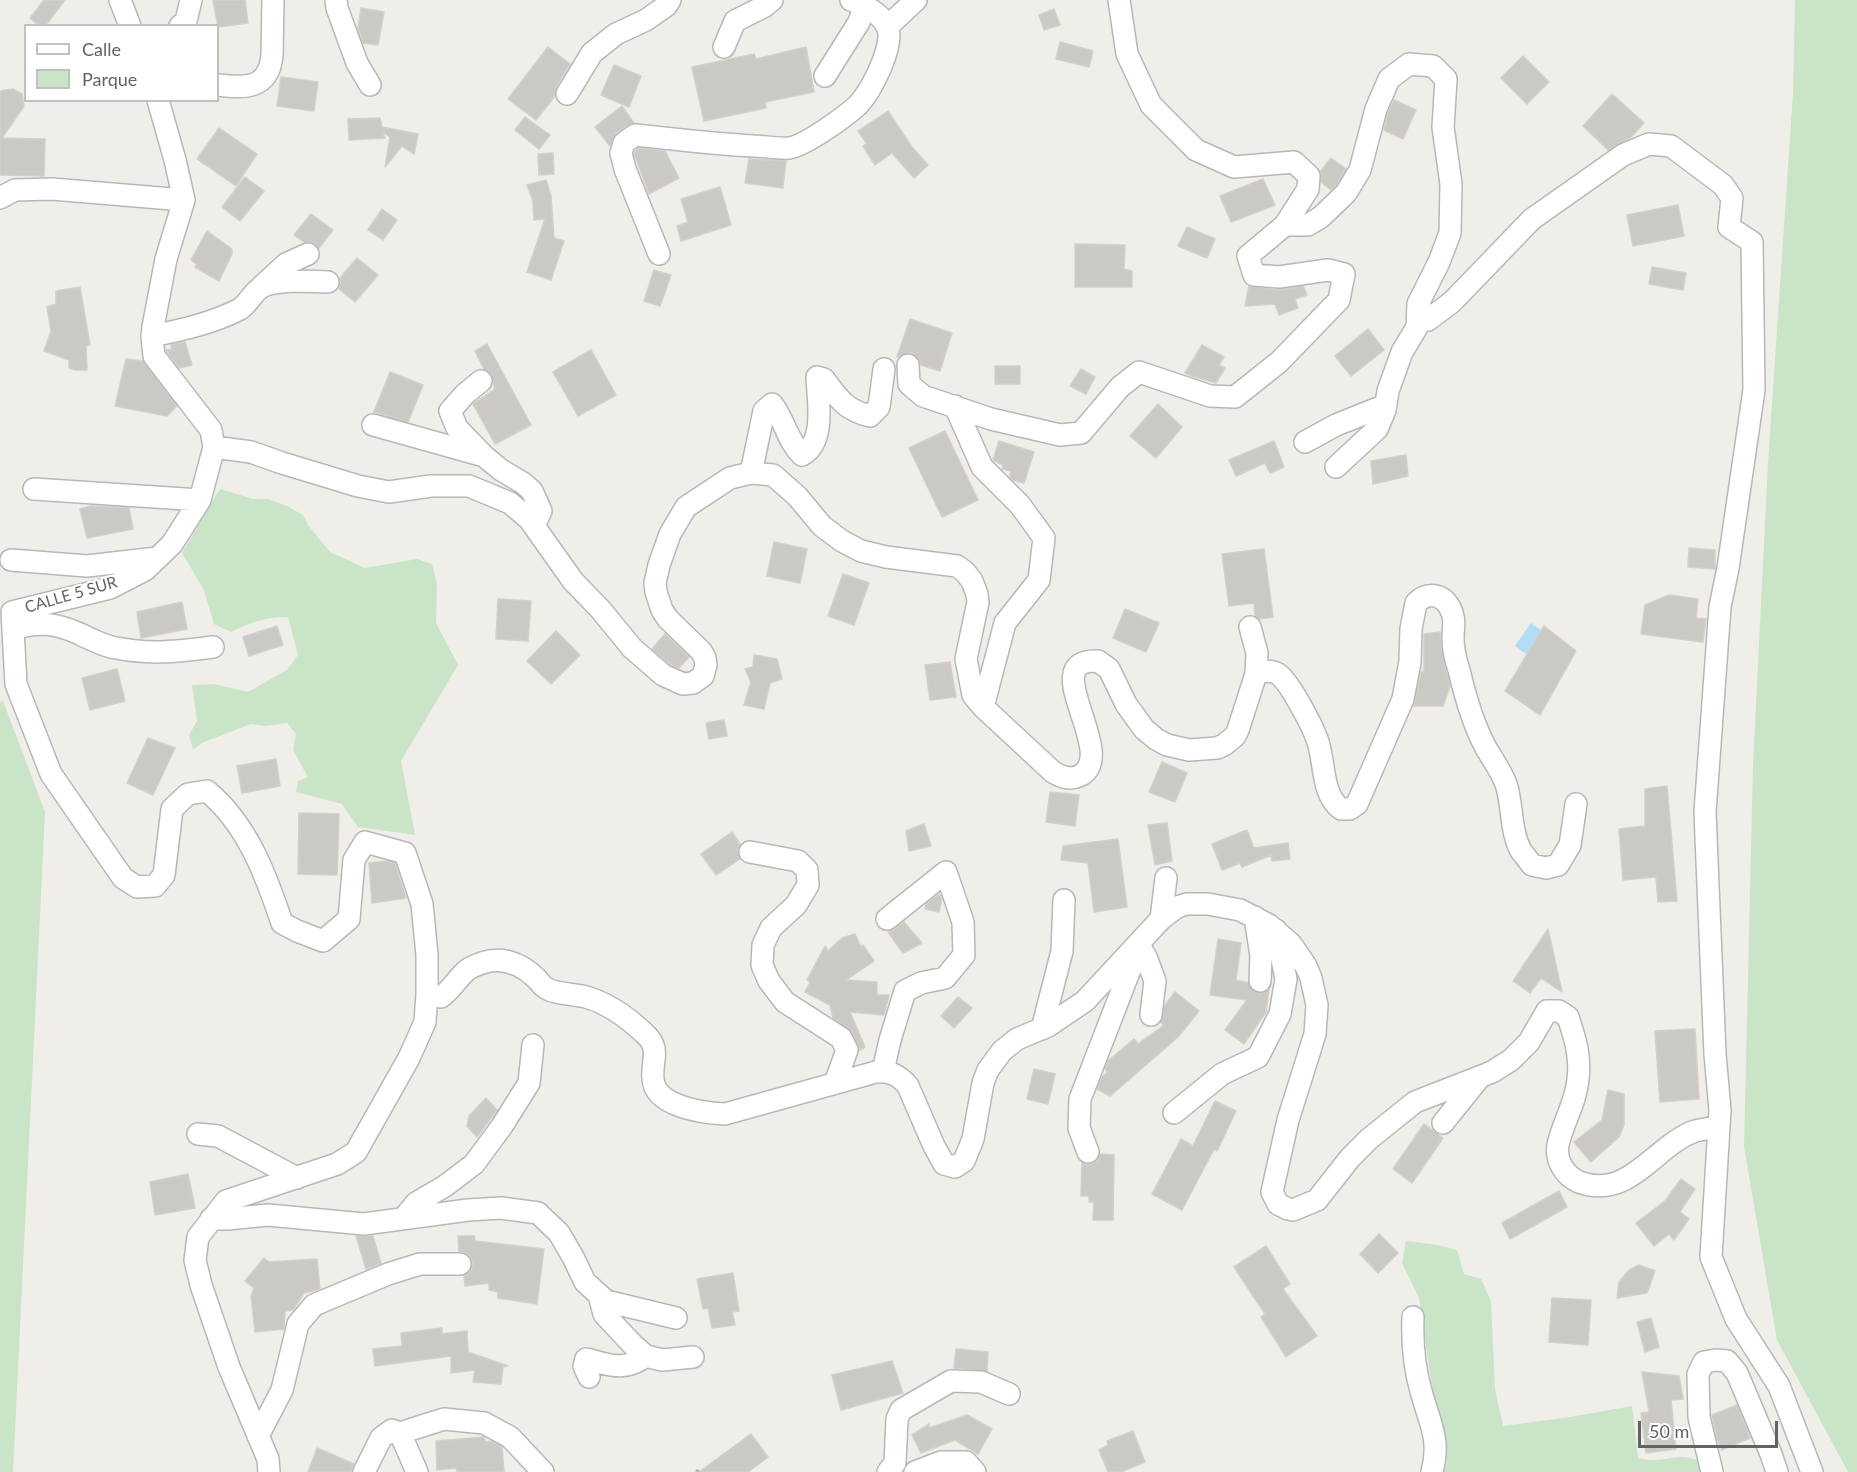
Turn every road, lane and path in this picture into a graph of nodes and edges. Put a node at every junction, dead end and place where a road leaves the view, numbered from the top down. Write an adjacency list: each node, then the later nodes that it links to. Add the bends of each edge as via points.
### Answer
1 (120, 0): 10 (street)
2 (191, 0): 11 (street)
3 (273, 0): 15 (street, via 272,62 266,74 247,87)
4 (336, 0): 16 (street, via 357,63)
5 (670, 0): 17 (street, via 646,20 616,34 592,53)
6 (772, 0): 13 (street, via 735,21)
7 (916, 0): 12 (street)
8 (1119, 0): 21 (street, via 1126,54 1151,105 1197,150 1234,166 1294,162 1309,176 1308,189)
9 (858, 3): 12 (street, via 878,15); 14 (street, via 859,22)
10 (129, 24)
11 (182, 24)
12 (887, 27): 23 (street, via 889,35 879,71 860,103 831,127 791,148 635,135 624,143 621,153 625,169)
13 (723, 46)
14 (825, 76)
15 (219, 85)
16 (370, 85)
17 (567, 94)
18 (159, 102): 20 (street)
19 (0, 198): 20 (street, via 15,190 52,189)
20 (184, 200): 27 (street, via 166,259)
21 (1284, 225): 26 (street, via 1308,225 1346,193 1360,170 1376,109 1389,79 1408,64 1433,66 1446,79 1443,128 1450,184 1450,233); 32 (street, via 1248,256 1254,275 1279,278 1328,270 1344,274 1339,300 1278,362 1235,397 1210,396 1139,372 1120,387 1081,433 1060,435)
22 (308, 254): 25 (street, via 286,264)
23 (659, 254)
24 (328, 282): 25 (street, via 282,282)
25 (261, 287): 27 (street, via 243,308 205,324)
26 (1418, 304): 31 (street, via 1417,327 1402,352); 68 (street, via 1428,320 1452,302 1532,219 1623,155 1649,144 1671,146 1724,185 1732,198 1729,227 1752,242 1754,390 1720,607 1705,812)
27 (152, 336): 35 (street, via 154,356 211,430)
28 (908, 364): 32 (street, via 909,384 923,396)
29 (884, 369): 38 (street, via 879,407 870,416 853,412 824,379 817,377 818,434 809,451 802,455 794,448 771,404 764,411)
30 (481, 381): 36 (street, via 450,411 457,428)
31 (1386, 405): 34 (street); 37 (street, via 1377,429)
32 (955, 406): 48 (street, via 982,467 1044,538 1039,580 1005,623)
33 (373, 425): 36 (street)
34 (1305, 442)
35 (214, 447): 40 (street, CALLE 5 SUR); 41 (street, via 251,452 389,492 469,486 510,503)
36 (484, 456): 41 (street, via 532,491 542,511)
37 (1336, 467)
38 (751, 473): 41 (street, via 730,478 687,507 670,534 658,565 655,583 662,610 705,658 706,671 693,683 683,684 663,675 632,648 573,581); 48 (street, via 773,476 797,496 822,526 849,546 873,555 957,566 965,572 975,587 978,602 966,659 973,695)
39 (34, 489): 40 (street)
40 (200, 500): 42 (street, CALLE 5 SUR, via 172,544)
41 (534, 526)
42 (158, 558): 43 (street, via 87,566); 44 (street, CALLE 5 SUR, via 145,570 110,588)
43 (11, 560)
44 (8, 621): 46 (street, via 62,626 109,646 145,652); 59 (street, CALLE 5 SUR, via 16,684 51,774 123,878 137,887 155,886 164,875 172,809 188,794 207,791 246,837 282,923 323,941 349,919 354,860 365,842 405,853 422,904)
45 (1250, 627): 47 (street, via 1257,653)
46 (213, 647)
47 (1256, 674): 48 (street, via 1235,736 1217,748 1189,750 1167,745 1143,729 1109,669 1098,661 1085,662 1075,670 1072,682 1091,751 1086,771 1074,778 1053,772); 49 (street, via 1270,671 1281,675 1318,741 1326,784 1335,803 1341,809 1350,809 1357,804 1403,699 1416,603 1425,596 1436,596 1446,603 1453,616 1453,638 1466,698 1507,787 1520,849 1533,865 1558,865 1570,845)
48 (983, 706)
49 (1576, 804)
50 (750, 852): 65 (street, via 798,861 807,870 808,885 796,905 771,928 763,945 762,965 784,1002 841,1038 847,1050)
51 (1166, 878): 55 (street)
52 (1064, 900): 61 (street, via 1062,951)
53 (1255, 917): 55 (street, via 1240,910 1198,903 1177,907); 56 (street); 58 (street)
54 (887, 919): 63 (street, via 946,872 963,922 964,956 945,978 906,991)
55 (1161, 919): 57 (street)
56 (1276, 930): 64 (street, via 1306,966 1317,1005 1315,1034 1273,1185 1274,1198 1282,1208 1293,1210 1317,1200 1369,1139 1414,1102); 66 (street, via 1286,979 1280,1014 1258,1057 1222,1074)
57 (1133, 949): 60 (street, via 1146,957 1155,981); 61 (street, via 1085,1001); 70 (street, via 1131,967 1080,1100 1078,1128)
58 (1260, 981)
59 (427, 994): 65 (street, via 441,997 468,969 490,961 511,961 546,989 593,999 645,1033 655,1052 653,1078 658,1092 670,1102 704,1113 725,1114); 71 (street, via 424,1022 410,1058 356,1152 337,1164)
60 (1151, 1015)
61 (1042, 1029): 63 (street, via 1017,1039 995,1059 983,1083 973,1139 964,1161 955,1167 944,1164 908,1086 896,1074)
62 (534, 1045): 73 (street, via 529,1083 474,1164 416,1203)
63 (883, 1071): 65 (street)
64 (1480, 1076): 67 (street); 68 (street, via 1502,1067 1519,1053 1546,1011 1559,1011 1568,1017 1579,1065 1575,1096 1558,1154 1567,1173 1587,1184 1626,1179 1671,1144 1695,1131)
65 (835, 1083)
66 (1174, 1113)
67 (1443, 1122)
68 (1718, 1127): 94 (street, via 1711,1257 1736,1319 1779,1386)
69 (198, 1134): 71 (street, via 218,1136)
70 (1088, 1152)
71 (297, 1178): 72 (street, via 226,1202)
72 (211, 1219): 73 (street, via 268,1215 364,1224); 83 (street, via 198,1237 195,1260 229,1367)
73 (403, 1219): 75 (street, via 501,1208 538,1213 559,1233 585,1282)
74 (460, 1264): 83 (street, via 420,1264 314,1305 298,1324 282,1390)
75 (599, 1295): 77 (street, via 606,1301); 78 (street, via 604,1314)
76 (1413, 1317): 91 (street, via 1412,1347 1435,1437)
77 (676, 1318)
78 (646, 1356): 79 (street, via 662,1360); 80 (street, via 627,1367 586,1359 584,1366)
79 (693, 1357)
80 (589, 1377)
81 (1010, 1394): 88 (street, via 981,1382 951,1382 901,1410 895,1463)
82 (400, 1433): 85 (street, via 392,1430 381,1438); 86 (street); 87 (street, via 444,1419 484,1423 510,1437)
83 (258, 1436): 84 (street)
84 (269, 1472)
85 (364, 1472)
86 (417, 1472)
87 (543, 1472)
88 (888, 1472)
89 (915, 1472): 90 (street, via 941,1461 966,1462)
90 (975, 1472)
91 (1432, 1472)
92 (1712, 1472): 93 (street, via 1699,1417 1698,1374 1704,1362 1716,1360 1727,1361 1737,1373)
93 (1777, 1472)
94 (1812, 1472)

